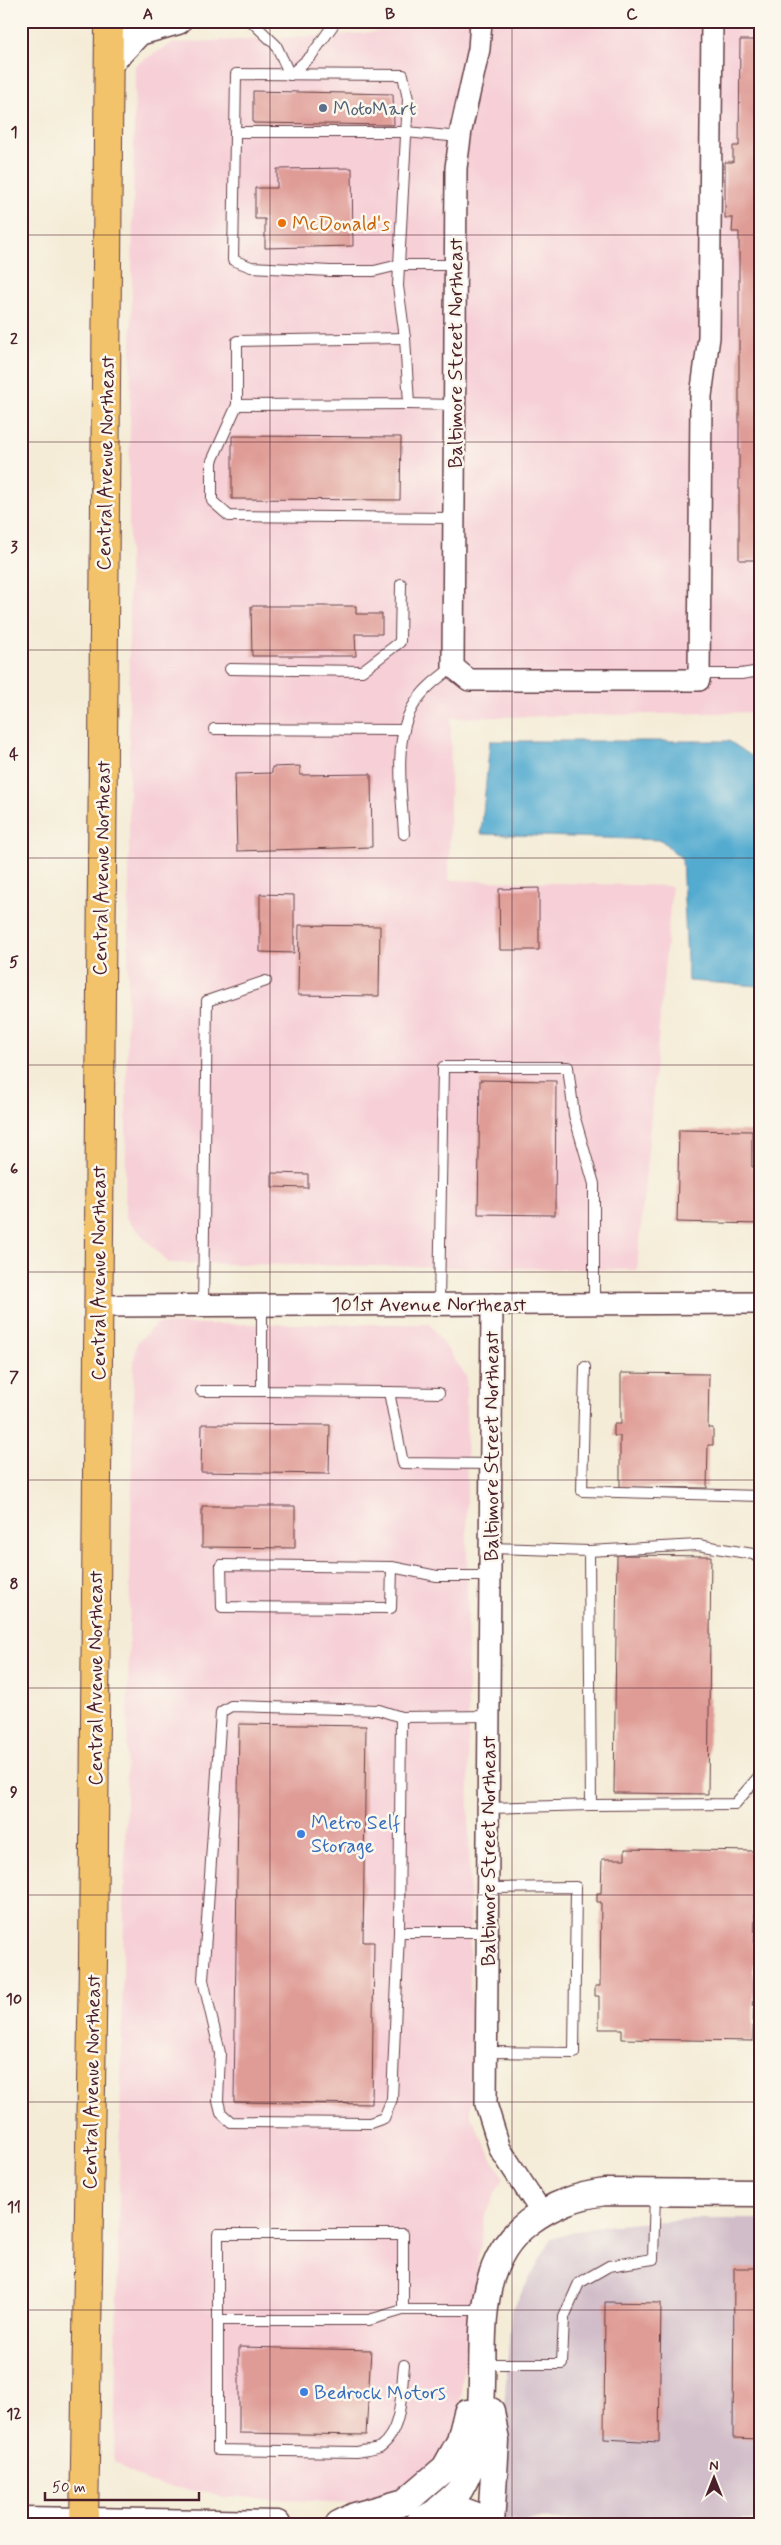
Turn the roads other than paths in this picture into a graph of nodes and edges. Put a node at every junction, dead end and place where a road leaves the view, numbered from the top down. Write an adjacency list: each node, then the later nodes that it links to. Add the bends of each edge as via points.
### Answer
1 (109, 21): 7 (highway, Central Avenue Northeast)
2 (178, 21): 7 (street, via 139,32)
3 (251, 21): 8 (lane, via 276,45)
4 (336, 21): 8 (lane, via 312,56)
5 (481, 21): 11 (street, Baltimore Street Northeast, via 479,49)
6 (712, 21): 23 (street, via 709,337 701,396)
7 (109, 64): 33 (highway, Central Avenue Northeast)
8 (290, 75): 9 (lane, via 236,74); 10 (lane, via 403,75 408,99)
9 (235, 132): 10 (lane); 13 (lane, via 233,260 251,267 330,271 374,271)
10 (406, 132): 11 (lane); 13 (lane)
11 (460, 137): 12 (street, Baltimore Street Northeast, via 456,168)
12 (455, 264): 13 (lane); 16 (street, Baltimore Street Northeast)
13 (399, 265): 14 (lane, via 398,286)
14 (405, 338): 15 (lane); 17 (lane, via 237,341)
15 (409, 404): 16 (lane); 17 (lane)
16 (454, 405): 18 (street, Baltimore Street Northeast)
17 (237, 406): 18 (lane, via 212,461 212,501 229,516)
18 (454, 518): 20 (street, Baltimore Street Northeast)
19 (401, 584): 21 (lane, via 400,642 362,671)
20 (452, 667): 23 (street, via 469,680 699,680); 25 (lane, via 427,688 412,708)
21 (230, 669)
22 (760, 671): 23 (lane)
23 (699, 674)
24 (214, 729): 25 (lane)
25 (404, 730): 26 (lane, via 401,763)
26 (404, 834)
27 (266, 981): 34 (lane, via 207,1001)
28 (760, 1303): 31 (street, 101st Avenue Northeast)
29 (439, 1304): 30 (street, 101st Avenue Northeast); 31 (lane, via 443,1066 568,1066 574,1115 594,1184); 32 (street, 101st Avenue Northeast)
30 (492, 1304): 31 (street, 101st Avenue Northeast); 40 (street, Baltimore Street Northeast)
31 (594, 1304)
32 (262, 1305): 34 (street, 101st Avenue Northeast); 37 (lane)
33 (98, 1306): 34 (street, 101st Avenue Northeast); 66 (highway, Central Avenue Northeast, via 93,1960)
34 (203, 1306)
35 (585, 1368): 41 (lane, via 582,1491)
36 (201, 1391): 37 (lane)
37 (262, 1391): 38 (lane)
38 (389, 1392): 39 (lane); 40 (lane, via 403,1463)
39 (438, 1393)
40 (491, 1464): 42 (street, Baltimore Street Northeast)
41 (760, 1496)
42 (490, 1548): 43 (lane); 46 (street, Baltimore Street Northeast)
43 (589, 1551): 44 (lane, via 698,1545 753,1554); 50 (lane)
44 (760, 1559)
45 (392, 1567): 45 (lane, via 222,1565 222,1606 391,1608); 46 (lane, via 437,1576)
46 (490, 1576): 47 (street, Baltimore Street Northeast)
47 (489, 1716): 48 (lane); 51 (street, Baltimore Street Northeast)
48 (401, 1717): 53 (lane); 53 (lane, via 380,1710 231,1706 221,1712 203,1980 220,2053 218,2101 221,2113 231,2122 370,2123 384,2118 392,2099)
49 (760, 1775): 50 (lane, via 735,1804)
50 (591, 1805): 51 (lane)
51 (489, 1808): 52 (street, Baltimore Street Northeast)
52 (488, 1888): 54 (street, Baltimore Street Northeast); 55 (lane, via 576,1887 574,2053)
53 (399, 1932): 54 (lane)
54 (487, 1932): 55 (street, Baltimore Street Northeast)
55 (487, 2052): 58 (street, Baltimore Street Northeast, via 486,2104 500,2149)
56 (655, 2192): 57 (street); 58 (street, via 582,2195 559,2202); 62 (lane, via 653,2259 609,2266 579,2283 564,2316 562,2364)
57 (760, 2193)
58 (542, 2213): 60 (street, via 521,2228 504,2249 492,2272)
59 (403, 2310): 60 (lane); 61 (lane, via 369,2320); 61 (lane, via 403,2234 218,2234)
60 (485, 2310): 62 (street)
61 (218, 2320): 63 (lane, via 218,2450 357,2452 379,2448 389,2438 399,2413)
62 (484, 2364): 64 (street, via 483,2409 472,2463 460,2490); 68 (street, via 470,2384 460,2441 445,2468 405,2502 354,2516); 70 (street, via 496,2441)
63 (404, 2365)
64 (427, 2518): 69 (street, via 451,2509 467,2512)
65 (21, 2520): 66 (street)
66 (84, 2523): 67 (street)
67 (277, 2524)
68 (339, 2524)
69 (484, 2524)
70 (491, 2524)

